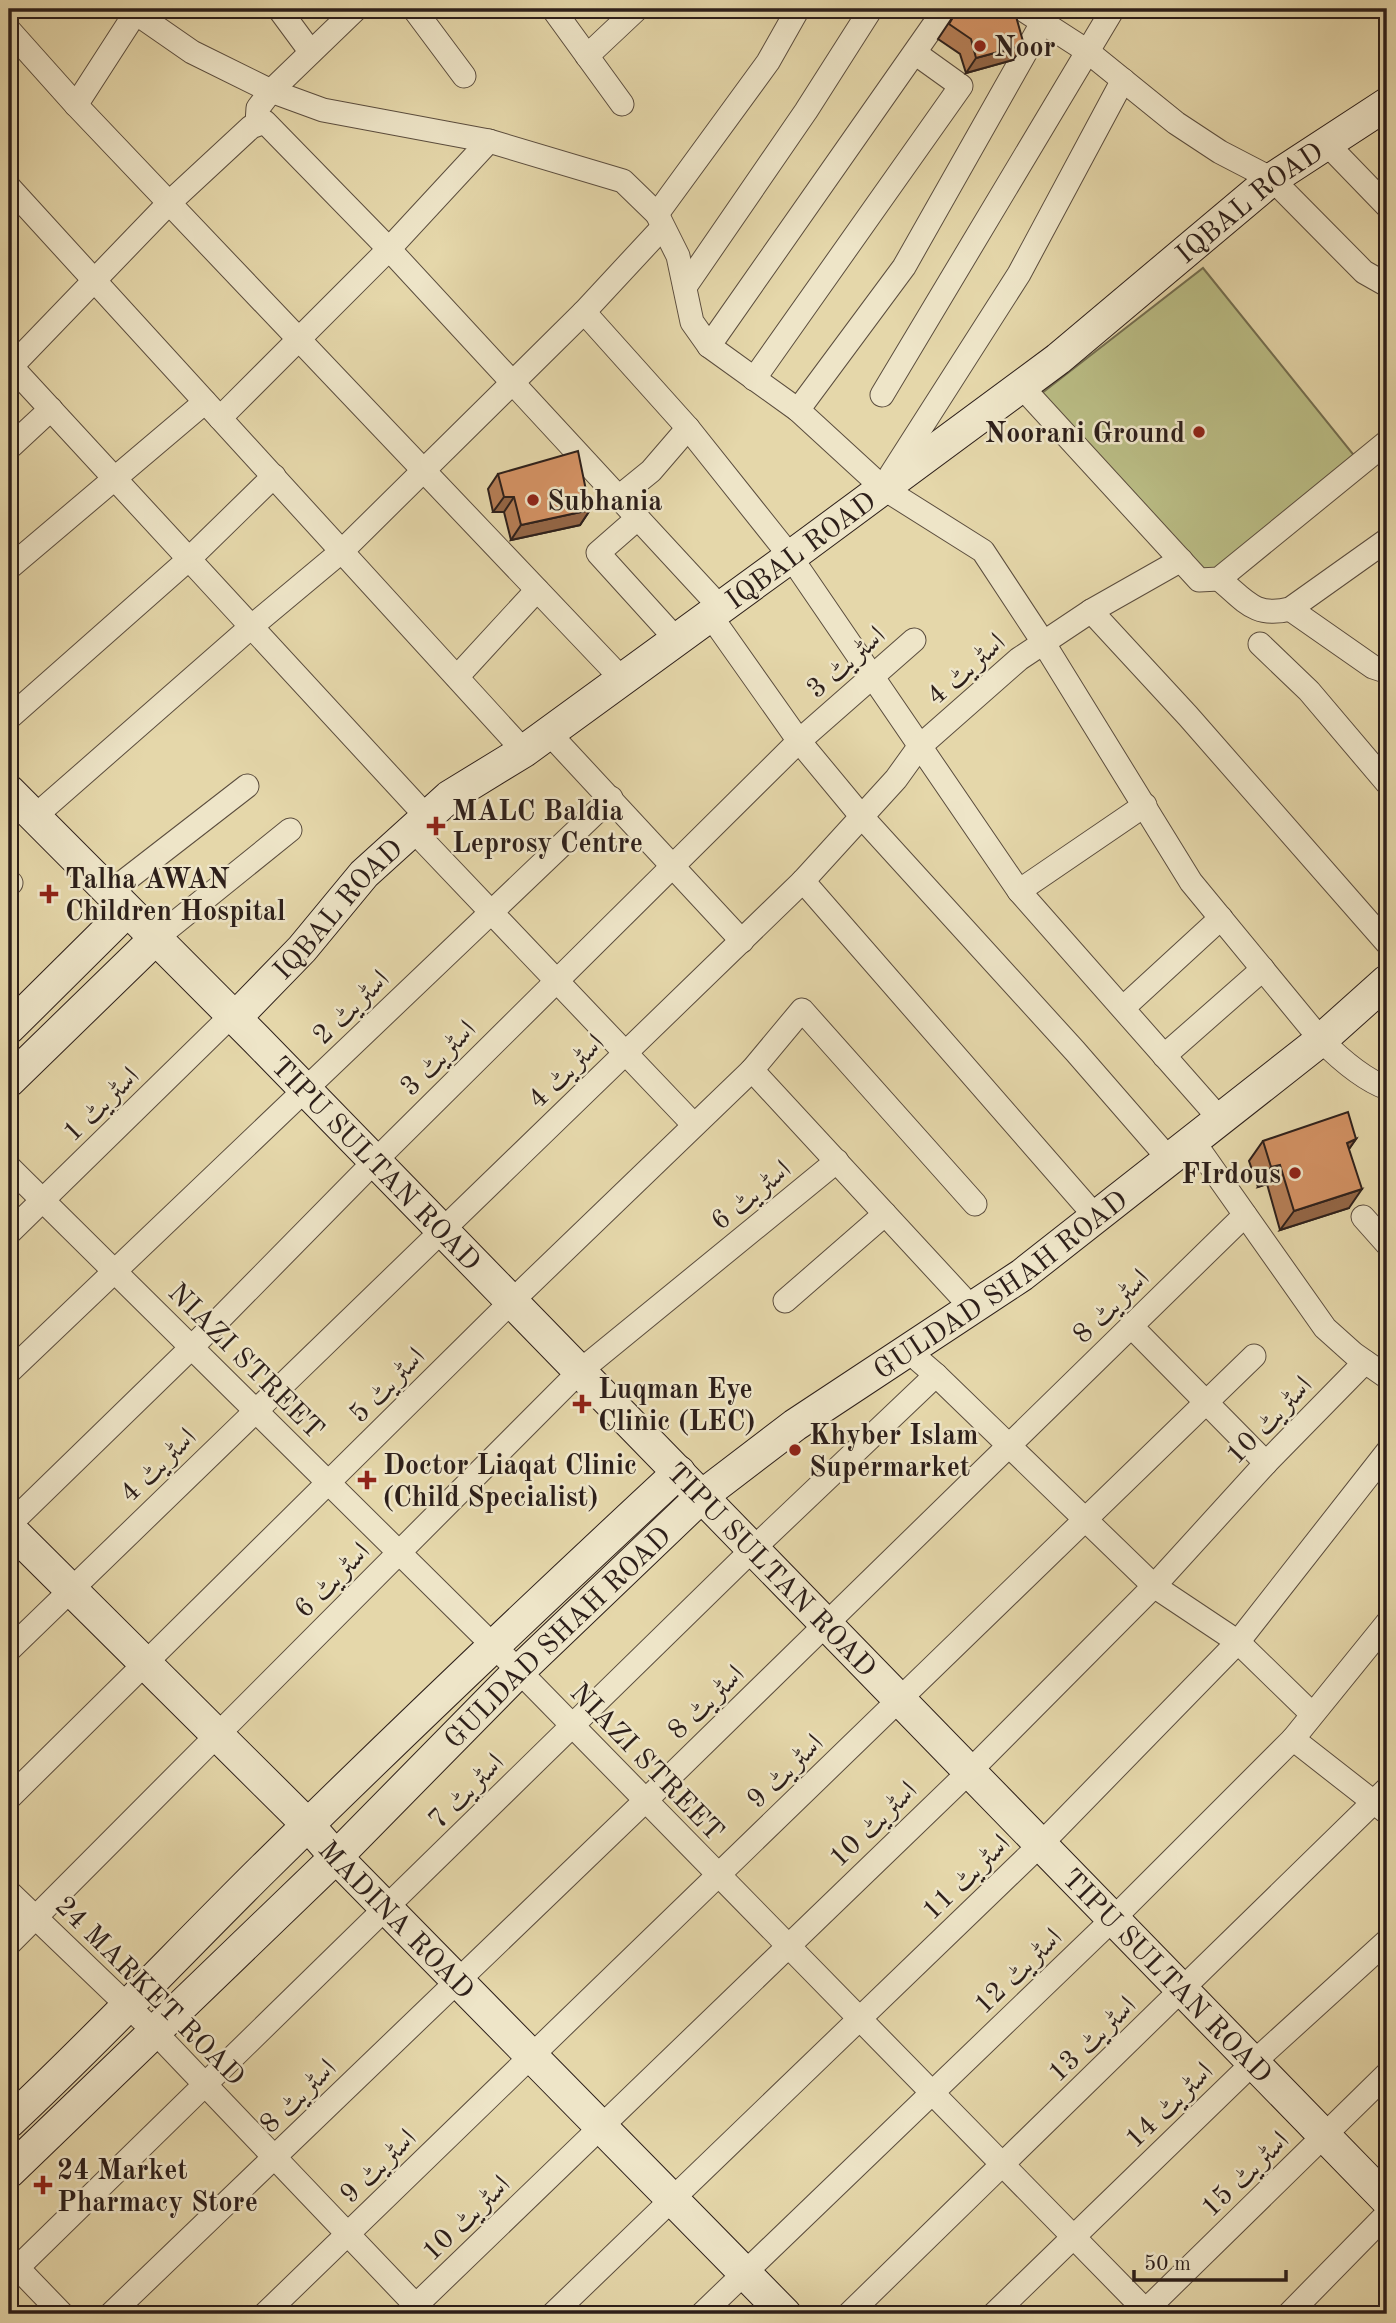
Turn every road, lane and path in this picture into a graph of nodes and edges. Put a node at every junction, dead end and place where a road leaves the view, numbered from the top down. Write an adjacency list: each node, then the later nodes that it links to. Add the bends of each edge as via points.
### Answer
1 (279, 9): 14 (street)
2 (356, 9): 14 (street)
3 (414, 9): 18 (street)
4 (552, 9): 17 (street)
5 (637, 9): 17 (street)
6 (799, 9): 31 (street)
7 (870, 9): 35 (street)
8 (945, 9): 16 (street)
9 (1022, 9): 12 (street)
10 (1113, 9): 15 (street)
11 (134, 10): 20 (street, via 192,52); 23 (street)
12 (1045, 15): 15 (street); 46 (street, via 904,267)
13 (9, 30): 23 (street)
14 (310, 51): 20 (street)
15 (1087, 51): 19 (street); 43 (street)
16 (915, 53): 38 (street); 40 (street, via 961,86)
17 (587, 56): 21 (street)
18 (464, 76)
19 (1123, 80): 27 (street, via 1220,152); 53 (street, via 1019,274)
20 (271, 91): 24 (street, via 258,108); 25 (street, via 323,110)
21 (622, 104)
22 (1387, 104): 26 (street, IQBAL ROAD)
23 (76, 105): 29 (street)
24 (257, 123): 29 (street); 32 (street, via 265,122)
25 (489, 141): 31 (street, via 623,181); 32 (street)
26 (1326, 144): 27 (street, IQBAL ROAD); 30 (street)
27 (1272, 179): 34 (street, via 1364,272); 42 (street, IQBAL ROAD)
28 (9, 187): 33 (street)
29 (169, 203): 33 (street); 37 (street)
30 (1387, 206)
31 (659, 221): 35 (street, via 678,256); 36 (street)
32 (389, 249): 37 (street); 41 (street)
33 (95, 281): 39 (street); 45 (street)
34 (1387, 285)
35 (685, 287): 38 (street, via 692,322)
36 (584, 312): 41 (street); 47 (street)
37 (298, 338): 45 (street); 50 (street)
38 (709, 346): 40 (street)
39 (10, 366): 44 (street)
40 (754, 379): 46 (street)
41 (513, 382): 50 (street); 54 (street)
42 (1021, 386): 53 (street, IQBAL ROAD); 60 (street)
43 (882, 395)
44 (51, 409): 49 (street); 52 (street)
45 (213, 410): 51 (street); 52 (street)
46 (798, 411): 53 (street)
47 (688, 428): 54 (street, via 650,471); 58 (street)
48 (1387, 444): 62 (street)
49 (9, 448)
50 (423, 470): 57 (street); 63 (street)
51 (274, 477): 57 (street); 59 (street)
52 (116, 479): 59 (street); 61 (street)
53 (883, 488): 58 (street, IQBAL ROAD); 70 (street, via 983,551)
54 (619, 497): 55 (street)
55 (638, 518): 65 (street); 68 (street, via 598,553)
56 (1387, 540): 64 (street)
57 (342, 551): 67 (street); 74 (street)
58 (790, 556): 65 (street, IQBAL ROAD); 73 (street)
59 (189, 559): 67 (street); 76 (street)
60 (1181, 560): 62 (street, via 1199,580); 66 (street, اسٹریٹ 4)
61 (9, 568)
62 (1219, 579): 64 (street, via 1259,612)
63 (537, 590): 74 (street); 75 (street)
64 (1290, 610): 72 (street, via 1373,667)
65 (715, 611): 68 (street, IQBAL ROAD); 78 (street)
66 (1091, 611): 70 (street, اسٹریٹ 4); 97 (street)
67 (251, 627): 85 (street); 87 (street)
68 (676, 639): 75 (street, IQBAL ROAD)
69 (914, 640): 73 (street, اسٹریٹ 3)
70 (1042, 642): 79 (street, اسٹریٹ 4); 84 (street)
71 (1260, 644): 80 (street, via 1309,691)
72 (1387, 668)
73 (872, 676): 78 (street, اسٹریٹ 3); 79 (street)
74 (457, 677): 77 (street)
75 (621, 678): 77 (street, IQBAL ROAD)
76 (9, 718)
77 (536, 741): 83 (street); 87 (street, IQBAL ROAD, via 449,797)
78 (799, 741): 86 (street); 89 (street, اسٹریٹ 3)
79 (919, 747): 86 (street, اسٹریٹ 4); 91 (street)
80 (1387, 783)
81 (247, 786): 92 (street)
82 (9, 791): 85 (street, TIPU SULTAN ROAD)
83 (611, 798): 89 (street); 93 (street, اسٹریٹ 2)
84 (1145, 805): 91 (street); 94 (street, via 1191,882)
85 (34, 817): 92 (street, TIPU SULTAN ROAD)
86 (862, 817): 90 (street, اسٹریٹ 4); 113 (street, via 1075,1051)
87 (420, 824): 93 (street); 102 (street, IQBAL ROAD, via 365,874 302,949)
88 (290, 830): 95 (street)
89 (673, 866): 96 (street); 99 (street, اسٹریٹ 3)
90 (803, 881): 96 (street, اسٹریٹ 4); 121 (street)
91 (1019, 891): 101 (street)
92 (118, 902): 95 (street, TIPU SULTAN ROAD); 103 (street)
93 (491, 913): 99 (street); 110 (street, اسٹریٹ 2)
94 (1221, 918): 98 (street); 101 (street)
95 (155, 939): 102 (street, TIPU SULTAN ROAD); 108 (street)
96 (741, 941): 105 (street, اسٹریٹ 4)
97 (1387, 943)
98 (1263, 969): 104 (street); 106 (street)
99 (556, 981): 105 (street); 114 (street, اسٹریٹ 3)
100 (1387, 981): 104 (street, GULDAD SHAH ROAD)
101 (1123, 1009): 106 (street)
102 (233, 1016): 110 (street, TIPU SULTAN ROAD); 117 (street, اسٹریٹ 1)
103 (9, 1028)
104 (1321, 1040): 109 (street); 111 (street, GULDAD SHAH ROAD)
105 (625, 1053): 112 (street); 123 (street, اسٹریٹ 4)
106 (1164, 1056): 111 (street)
107 (752, 1070): 112 (street, اسٹریٹ 5); 115 (street); 118 (street, اسٹریٹ 5, via 802,1010)
108 (9, 1081)
109 (1387, 1088)
110 (305, 1090): 114 (street, TIPU SULTAN ROAD); 126 (street, اسٹریٹ 2)
111 (1220, 1119): 113 (street, GULDAD SHAH ROAD)
112 (694, 1125): 127 (street, اسٹریٹ 5)
113 (1181, 1150): 120 (street); 121 (street, GULDAD SHAH ROAD)
114 (375, 1161): 123 (street, TIPU SULTAN ROAD); 131 (street, اسٹریٹ 3)
115 (837, 1161): 119 (street); 135 (street, اسٹریٹ 6)
116 (9, 1167): 117 (street, NIAZI STREET)
117 (43, 1200): 124 (street, اسٹریٹ 1); 126 (street, NIAZI STREET)
118 (975, 1204)
119 (885, 1214): 128 (street); 129 (street)
120 (1245, 1215): 130 (street, اسٹریٹ 8); 134 (street, via 1325,1328)
121 (1096, 1217): 129 (street, GULDAD SHAH ROAD, via 1022,1275)
122 (1363, 1217): 125 (street)
123 (443, 1230): 127 (street, TIPU SULTAN ROAD); 140 (street, اسٹریٹ 4)
124 (9, 1233)
125 (1387, 1244)
126 (114, 1270): 131 (street, NIAZI STREET); 136 (street, اسٹریٹ 2)
127 (512, 1301): 135 (street, TIPU SULTAN ROAD); 145 (street, اسٹریٹ 5)
128 (785, 1301)
129 (971, 1307): 132 (street, GULDAD SHAH ROAD)
130 (1131, 1326): 139 (street); 141 (street, اسٹریٹ 8)
131 (192, 1347): 140 (street, NIAZI STREET); 148 (street, اسٹریٹ 3)
132 (907, 1350): 137 (street); 146 (street, GULDAD SHAH ROAD, via 795,1425)
133 (1254, 1356): 139 (street, اسٹریٹ 9)
134 (1365, 1362): 138 (street); 143 (street, اسٹریٹ 10)
135 (580, 1371): 144 (street, TIPU SULTAN ROAD); 150 (street, اسٹریٹ 6)
136 (9, 1372)
137 (936, 1375): 141 (street); 149 (street, اسٹریٹ 7)
138 (1387, 1377)
139 (1207, 1402): 143 (street); 147 (street, اسٹریٹ 9)
140 (255, 1410): 145 (street, NIAZI STREET); 152 (street, اسٹریٹ 4)
141 (1009, 1446): 147 (street); 154 (street, اسٹریٹ 8)
142 (1387, 1452): 155 (street, اسٹریٹ 11)
143 (1266, 1463): 151 (street, اسٹریٹ 10)
144 (678, 1472): 146 (street, TIPU SULTAN ROAD); 156 (street, GULDAD SHAH ROAD)
145 (329, 1483): 150 (street, NIAZI STREET); 158 (street, اسٹریٹ 5)
146 (702, 1496): 149 (street, TIPU SULTAN ROAD); 159 (street, GULDAD SHAH ROAD)
147 (1085, 1520): 151 (street); 160 (street, اسٹریٹ 9)
148 (9, 1526): 152 (street, MADINA ROAD)
149 (753, 1549): 154 (street, TIPU SULTAN ROAD); 162 (street, اسٹریٹ 7)
150 (399, 1553): 156 (street, NIAZI STREET); 163 (street, اسٹریٹ 6)
151 (1154, 1586): 155 (street); 165 (street, اسٹریٹ 10)
152 (71, 1590): 157 (street, اسٹریٹ 4); 158 (street, MADINA ROAD)
153 (1387, 1623): 161 (street, اسٹریٹ 12)
154 (827, 1624): 160 (street, TIPU SULTAN ROAD); 167 (street, اسٹریٹ 8)
155 (1238, 1642): 161 (street); 170 (street, اسٹریٹ 11)
156 (492, 1647): 159 (street, NIAZI STREET); 169 (street, GULDAD SHAH ROAD)
157 (9, 1650)
158 (145, 1664): 163 (street, MADINA ROAD); 166 (street, اسٹریٹ 5)
159 (519, 1671): 162 (street, NIAZI STREET); 171 (street, GULDAD SHAH ROAD)
160 (900, 1699): 165 (street, TIPU SULTAN ROAD); 172 (street, اسٹریٹ 9)
161 (1312, 1714): 164 (street, اسٹریٹ 12)
162 (572, 1727): 167 (street, NIAZI STREET); 174 (street, اسٹریٹ 7)
163 (218, 1735): 169 (street, MADINA ROAD); 175 (street, اسٹریٹ 6)
164 (1293, 1740): 168 (street); 176 (street, اسٹریٹ 12)
165 (970, 1771): 170 (street, TIPU SULTAN ROAD); 179 (street, اسٹریٹ 10)
166 (9, 1798)
167 (645, 1801): 172 (street, NIAZI STREET); 180 (street, اسٹریٹ 8)
168 (1383, 1801): 181 (street, اسٹریٹ 13)
169 (309, 1825): 171 (street, MADINA ROAD); 182 (street, GULDAD SHAH ROAD)
170 (1041, 1844): 176 (street, TIPU SULTAN ROAD); 183 (street, اسٹریٹ 11)
171 (336, 1857): 174 (street, MADINA ROAD); 184 (street, GULDAD SHAH ROAD)
172 (718, 1875): 179 (street, NIAZI STREET); 185 (street, اسٹریٹ 9)
173 (9, 1892): 175 (street, 24 MARKET ROAD)
174 (387, 1909): 180 (street, MADINA ROAD); 188 (street, اسٹریٹ 7)
175 (36, 1917): 178 (street, اسٹریٹ 6); 182 (street, 24 MARKET ROAD)
176 (1114, 1918): 181 (street, TIPU SULTAN ROAD); 189 (street, اسٹریٹ 12)
177 (1387, 1941): 186 (street, اسٹریٹ 14)
178 (9, 1944)
179 (788, 1946): 183 (street, NIAZI STREET); 191 (street, اسٹریٹ 10)
180 (458, 1982): 185 (street, MADINA ROAD); 193 (street, اسٹریٹ 8)
181 (1184, 1990): 186 (street, TIPU SULTAN ROAD); 194 (street, اسٹریٹ 13)
182 (128, 2005): 184 (street, 24 MARKET ROAD); 190 (street, GULDAD SHAH ROAD)
183 (859, 2019): 189 (street, NIAZI STREET); 196 (street, اسٹریٹ 11)
184 (155, 2032): 188 (street, 24 MARKET ROAD); 195 (street, GULDAD SHAH ROAD)
185 (531, 2057): 191 (street, MADINA ROAD); 199 (street, اسٹریٹ 9)
186 (1254, 2062): 192 (street, TIPU SULTAN ROAD); 200 (street, اسٹریٹ 14)
187 (1387, 2074): 192 (street, اسٹریٹ 15)
188 (206, 2085): 193 (street, 24 MARKET ROAD); 201 (street, اسٹریٹ 7)
189 (932, 2093): 194 (street, NIAZI STREET); 202 (street, اسٹریٹ 12)
190 (9, 2122)
191 (600, 2127): 196 (street, MADINA ROAD); 203 (street, اسٹریٹ 10)
192 (1325, 2135): 197 (street, TIPU SULTAN ROAD); 204 (street, اسٹریٹ 15)
193 (275, 2158): 199 (street, 24 MARKET ROAD); 206 (street, اسٹریٹ 8)
194 (1003, 2165): 200 (street, NIAZI STREET); 211 (street, اسٹریٹ 13)
195 (9, 2172)
196 (671, 2199): 202 (street, MADINA ROAD); 208 (street, اسٹریٹ 11)
197 (1387, 2200)
198 (1387, 2214): 213 (street)
199 (348, 2234): 203 (street, 24 MARKET ROAD); 207 (street, اسٹریٹ 9)
200 (1073, 2238): 204 (street, NIAZI STREET); 212 (street, اسٹریٹ 14)
201 (12, 2267): 205 (street)
202 (744, 2273): 209 (street, اسٹریٹ 12); 210 (street, MADINA ROAD)
203 (416, 2311)
204 (1145, 2313)
205 (62, 2314)
206 (111, 2314)
207 (265, 2314)
208 (553, 2314)
209 (702, 2314)
210 (785, 2314)
211 (849, 2314)
212 (994, 2314)
213 (1289, 2314)

